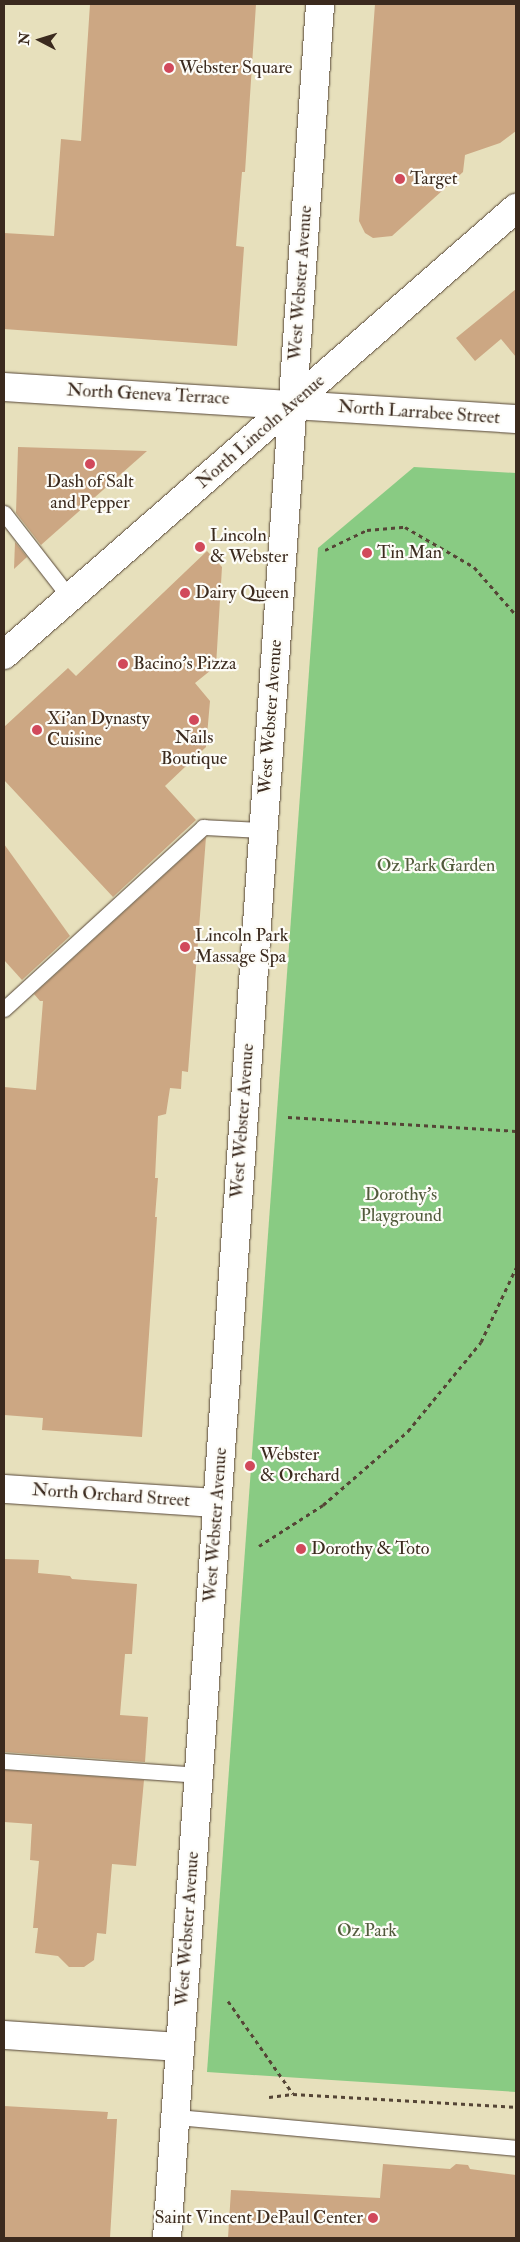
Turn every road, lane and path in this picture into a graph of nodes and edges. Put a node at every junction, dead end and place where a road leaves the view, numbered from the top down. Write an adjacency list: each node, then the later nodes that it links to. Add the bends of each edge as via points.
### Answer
1 (320, 4): 4 (street, West Webster Avenue)
2 (516, 208): 4 (street, North Lincoln Avenue)
3 (4, 393): 4 (street, North Geneva Terrace)
4 (293, 405): 5 (street, North Larrabee Street); 8 (street, North Lincoln Avenue); 11 (street, West Webster Avenue)
5 (516, 419)
6 (4, 513): 8 (lane)
7 (325, 550): 9 (path, via 367,530 405,527 474,567)
8 (70, 598): 10 (street, North Lincoln Avenue)
9 (516, 615)
10 (4, 655)
11 (264, 830): 12 (lane, via 203,827); 17 (street, West Webster Avenue)
12 (4, 1009)
13 (288, 1116): 14 (path)
14 (516, 1131)
15 (516, 1268): 18 (path, via 481,1342 408,1431 323,1505)
16 (4, 1489): 17 (street, North Orchard Street)
17 (217, 1503): 20 (street, West Webster Avenue)
18 (259, 1546)
19 (4, 1762): 20 (lane)
20 (199, 1775): 23 (street, West Webster Avenue)
21 (228, 2001): 24 (path)
22 (4, 2035): 23 (street)
23 (180, 2047): 27 (street, West Webster Avenue)
24 (293, 2094): 25 (path); 26 (path)
25 (266, 2097)
26 (516, 2107)
27 (176, 2117): 28 (lane); 29 (street, West Webster Avenue)
28 (516, 2148)
29 (167, 2238)

